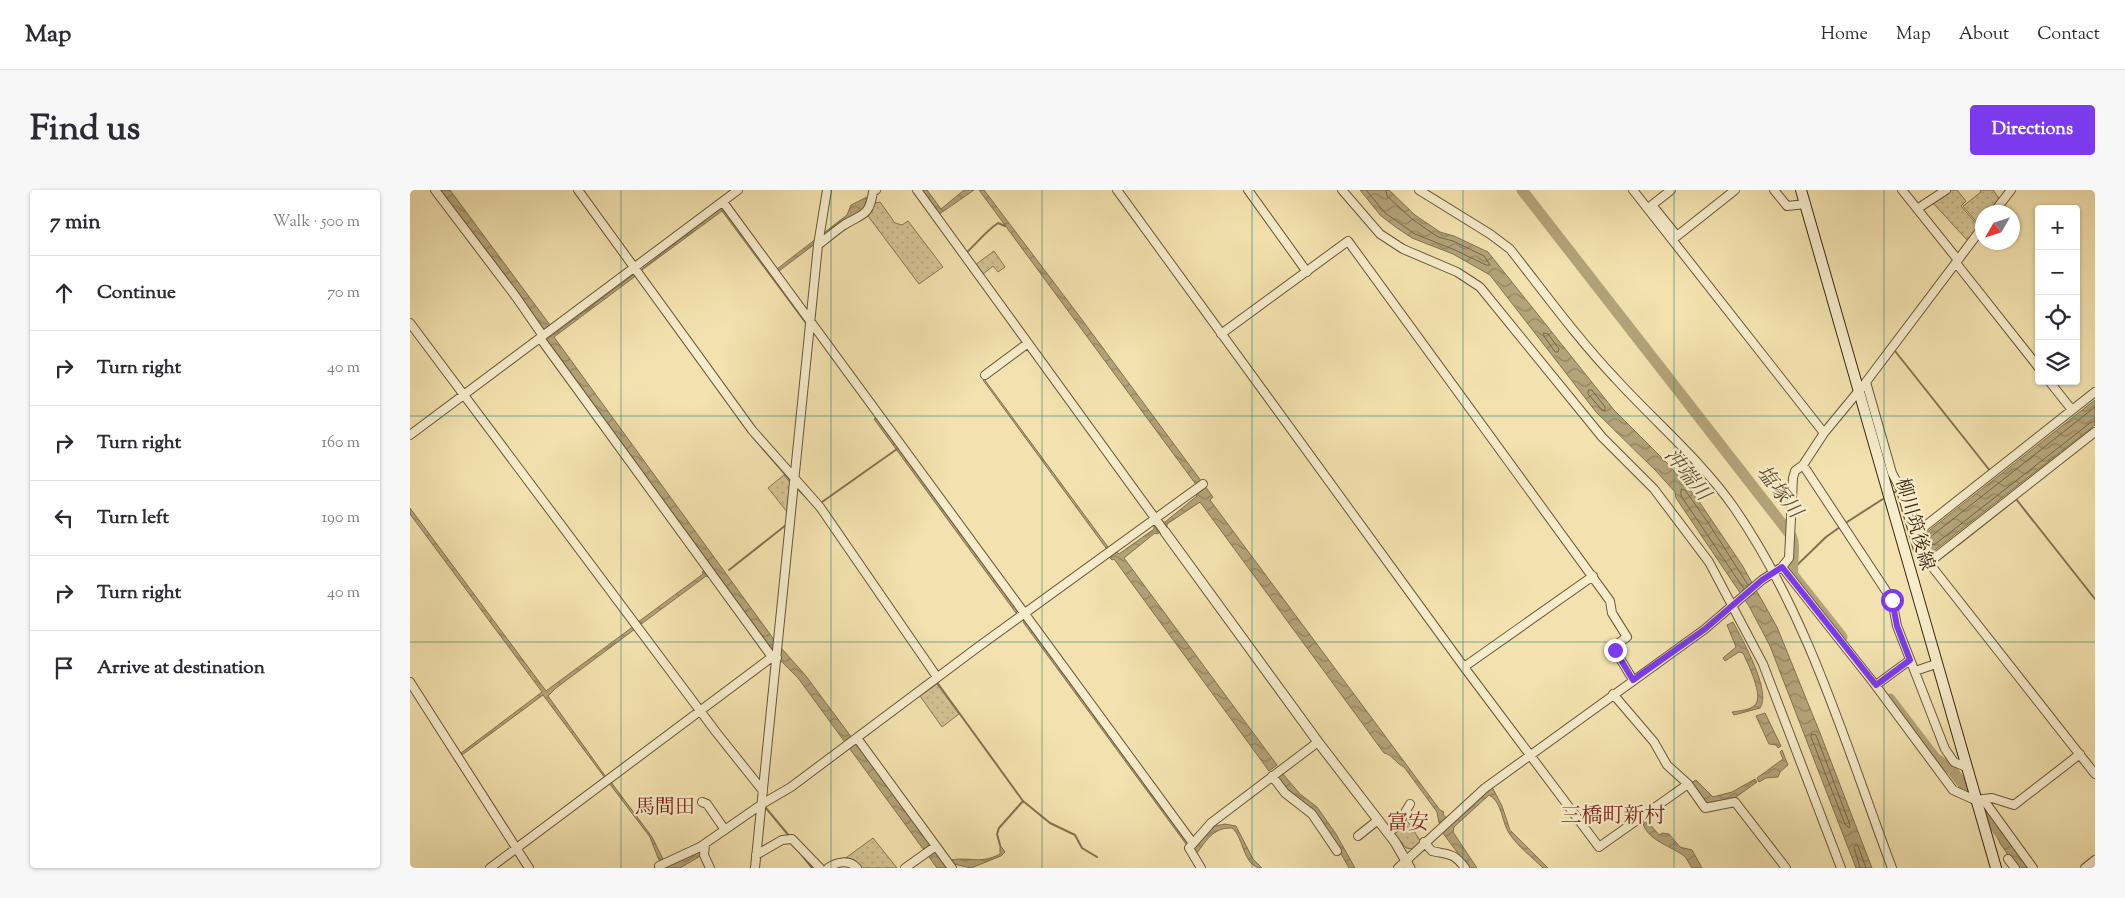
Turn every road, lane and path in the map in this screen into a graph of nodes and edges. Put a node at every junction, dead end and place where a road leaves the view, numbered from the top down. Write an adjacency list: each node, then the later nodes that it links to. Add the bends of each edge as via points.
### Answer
1 (435, 190): 31 (street, via 516,297)
2 (578, 190): 26 (street)
3 (738, 190): 19 (street)
4 (827, 190): 24 (street)
5 (876, 190): 24 (street, via 872,192 871,206 866,213)
6 (917, 190): 32 (street)
7 (1117, 190): 30 (street)
8 (1248, 190): 27 (street)
9 (1342, 190): 53 (street, via 1380,234 1403,249 1457,272 1480,288 1602,437 1654,489 1709,562)
10 (1419, 190): 51 (street, via 1510,249 1613,376 1725,496)
11 (1633, 190): 40 (street)
12 (1671, 190): 13 (street, via 1652,205 1677,236)
13 (1735, 190)
14 (1774, 190): 20 (street, via 1786,206)
15 (1802, 190): 20 (main road, 柳川筑後線)
16 (1902, 190): 22 (street)
17 (1946, 190): 22 (street)
18 (2011, 190): 21 (street)
19 (723, 202): 26 (street); 28 (street)
20 (1806, 204): 35 (main road, 柳川筑後線)
21 (1999, 205)
22 (1917, 209): 25 (street)
23 (1975, 238): 25 (street)
24 (818, 245): 28 (street)
25 (1957, 262): 33 (street); 35 (street)
26 (636, 267): 31 (street); 44 (street, via 752,430)
27 (1307, 272): 30 (street); 52 (street, via 1348,241)
28 (810, 321): 44 (street); 54 (street)
29 (410, 323): 38 (street)
30 (1221, 334): 58 (street)
31 (542, 337): 38 (street); 55 (street)
32 (1028, 343): 34 (street); 46 (street)
33 (2035, 363)
34 (985, 375)
35 (1863, 385): 40 (street); 48 (street); 57 (main road, 柳川筑後線)
36 (2052, 385): 39 (street)
37 (2095, 392): 39 (street)
38 (464, 395): 42 (street); 65 (street)
39 (2072, 410): 48 (street)
40 (1824, 433): 43 (street)
41 (2095, 433): 49 (street)
42 (410, 435)
43 (1803, 465): 50 (street, via 1793,478 1789,558); 56 (street, via 1892,600 1897,626)
44 (794, 479): 55 (street); 60 (street, via 820,507)
45 (1203, 484): 46 (street)
46 (1157, 521): 47 (street); 54 (street)
47 (1165, 532): 67 (street)
48 (1915, 534): 49 (street, via 1918,549)
49 (1928, 563): 68 (street)
50 (1782, 567): 51 (street); 63 (street)
51 (1774, 573): 53 (street); 108 (street, via 1822,678)
52 (1593, 576): 58 (street); 61 (street, via 1610,601 1612,613 1627,637 1615,650)
53 (1734, 604): 61 (street, via 1705,629); 107 (street, via 1763,664)
54 (1024, 614): 60 (street); 83 (street)
55 (776, 657): 65 (street); 74 (street)
56 (1910, 660): 59 (street); 63 (street)
57 (1936, 664): 59 (street); 70 (main road, 柳川筑後線)
58 (1464, 667): 69 (street)
59 (1915, 671): 70 (street, via 1945,750 1954,762)
60 (937, 677): 66 (street)
61 (1633, 680): 64 (street)
62 (410, 682): 87 (street)
63 (1876, 685): 75 (street, via 1953,790)
64 (1614, 694): 69 (street); 73 (street, via 1654,742 1667,765)
65 (701, 711): 74 (street); 87 (street)
66 (857, 738): 77 (street, via 791,787); 86 (street)
67 (1318, 742): 72 (street); 79 (street)
68 (2080, 754): 71 (street); 75 (street, via 2014,805 1992,798)
69 (1531, 756): 73 (street, via 1599,846); 84 (street, via 1485,788)
70 (1966, 767): 75 (main road, 柳川筑後線)
71 (2095, 774)
72 (1272, 776): 83 (street, via 1211,823); 88 (street, via 1285,793 1312,814)
73 (1688, 784): 106 (street, via 1705,808 1735,802)
74 (763, 791): 77 (street)
75 (1979, 800): 109 (main road, 柳川筑後線); 111 (street)
76 (702, 802): 80 (street, via 707,804)
77 (762, 804): 80 (street); 89 (street)
78 (1410, 804): 81 (street, via 1397,826)
79 (1378, 820): 81 (street); 82 (street)
80 (725, 830): 85 (street)
81 (1388, 833): 92 (street)
82 (1358, 836)
83 (1192, 842): 103 (street, via 1189,848)
84 (1424, 842): 92 (street); 105 (street, via 1432,851 1457,858)
85 (705, 844): 93 (street); 96 (street, via 704,855)
86 (936, 846): 101 (street); 102 (street)
87 (516, 848): 94 (street); 95 (street)
88 (1336, 851)
89 (756, 855): 97 (street); 98 (street, via 782,840 792,839)
90 (2008, 859): 110 (street)
91 (2095, 860): 112 (street)
92 (1408, 864): 104 (street)
93 (659, 866)
94 (490, 868)
95 (529, 868)
96 (710, 868)
97 (755, 868)
98 (820, 868)
99 (828, 868): 100 (street, via 835,863 850,863)
100 (857, 868)
101 (906, 868)
102 (952, 868)
103 (1201, 868)
104 (1398, 868)
105 (1465, 868)
106 (1786, 868)
107 (1841, 868)
108 (1892, 868)
109 (1996, 868)
110 (2015, 868)
111 (2033, 868)
112 (2085, 868)

